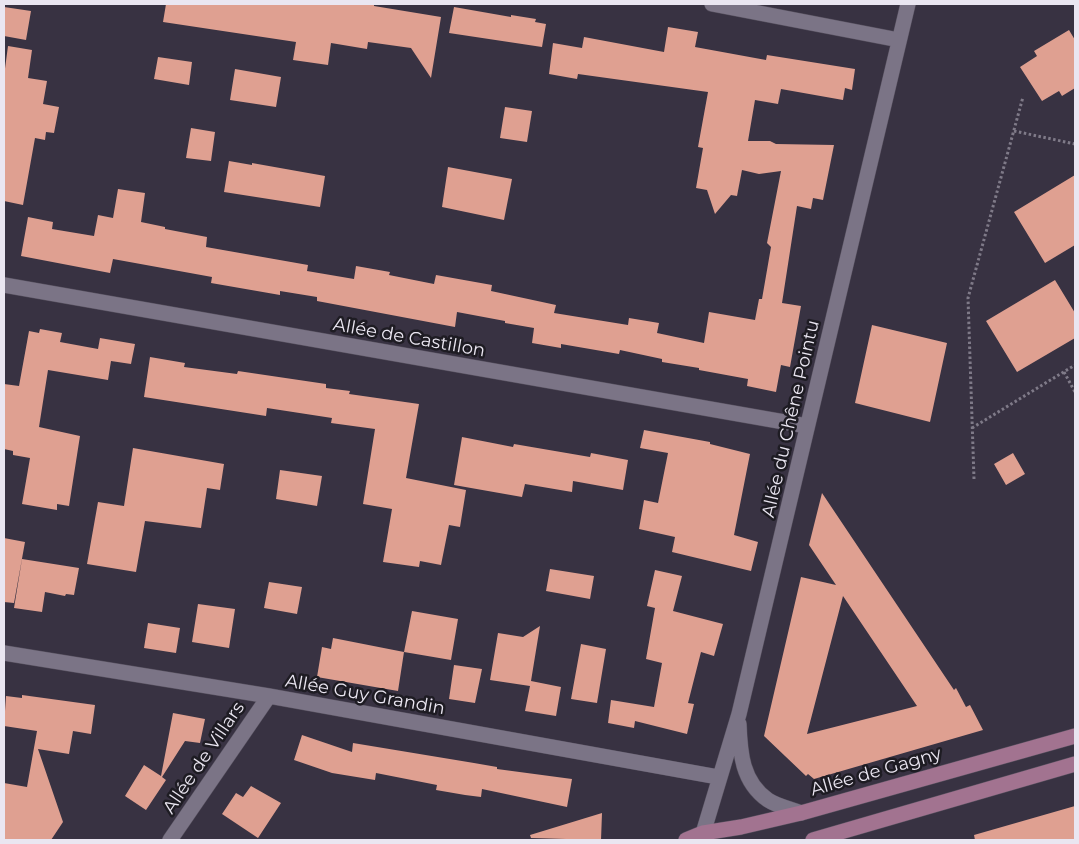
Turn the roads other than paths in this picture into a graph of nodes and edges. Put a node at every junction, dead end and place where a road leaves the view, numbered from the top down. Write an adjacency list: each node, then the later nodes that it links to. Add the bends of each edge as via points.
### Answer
1 (712, 4): 3 (street)
2 (908, 4): 3 (street, Allée du Chêne Pointu)
3 (899, 40): 5 (street, Allée du Chêne Pointu)
4 (4, 285): 5 (street, Allée de Castillon)
5 (807, 426): 8 (street, Allée du Chêne Pointu)
6 (4, 653): 7 (street, Allée Guy Grandin)
7 (269, 696): 11 (street, Allée Guy Grandin); 14 (street, Allée de Villars)
8 (739, 714): 11 (street, Allée du Chêne Pointu); 12 (street, via 740,749 746,776 770,801)
9 (1075, 736): 12 (main road, Allée de Gagny)
10 (1075, 764): 16 (main road)
11 (718, 777): 13 (street, Allée du Chêne Pointu)
12 (801, 813): 13 (main road, Allée de Gagny)
13 (702, 837): 15 (main road, Allée de Gagny)
14 (170, 840)
15 (686, 840)
16 (813, 840)

